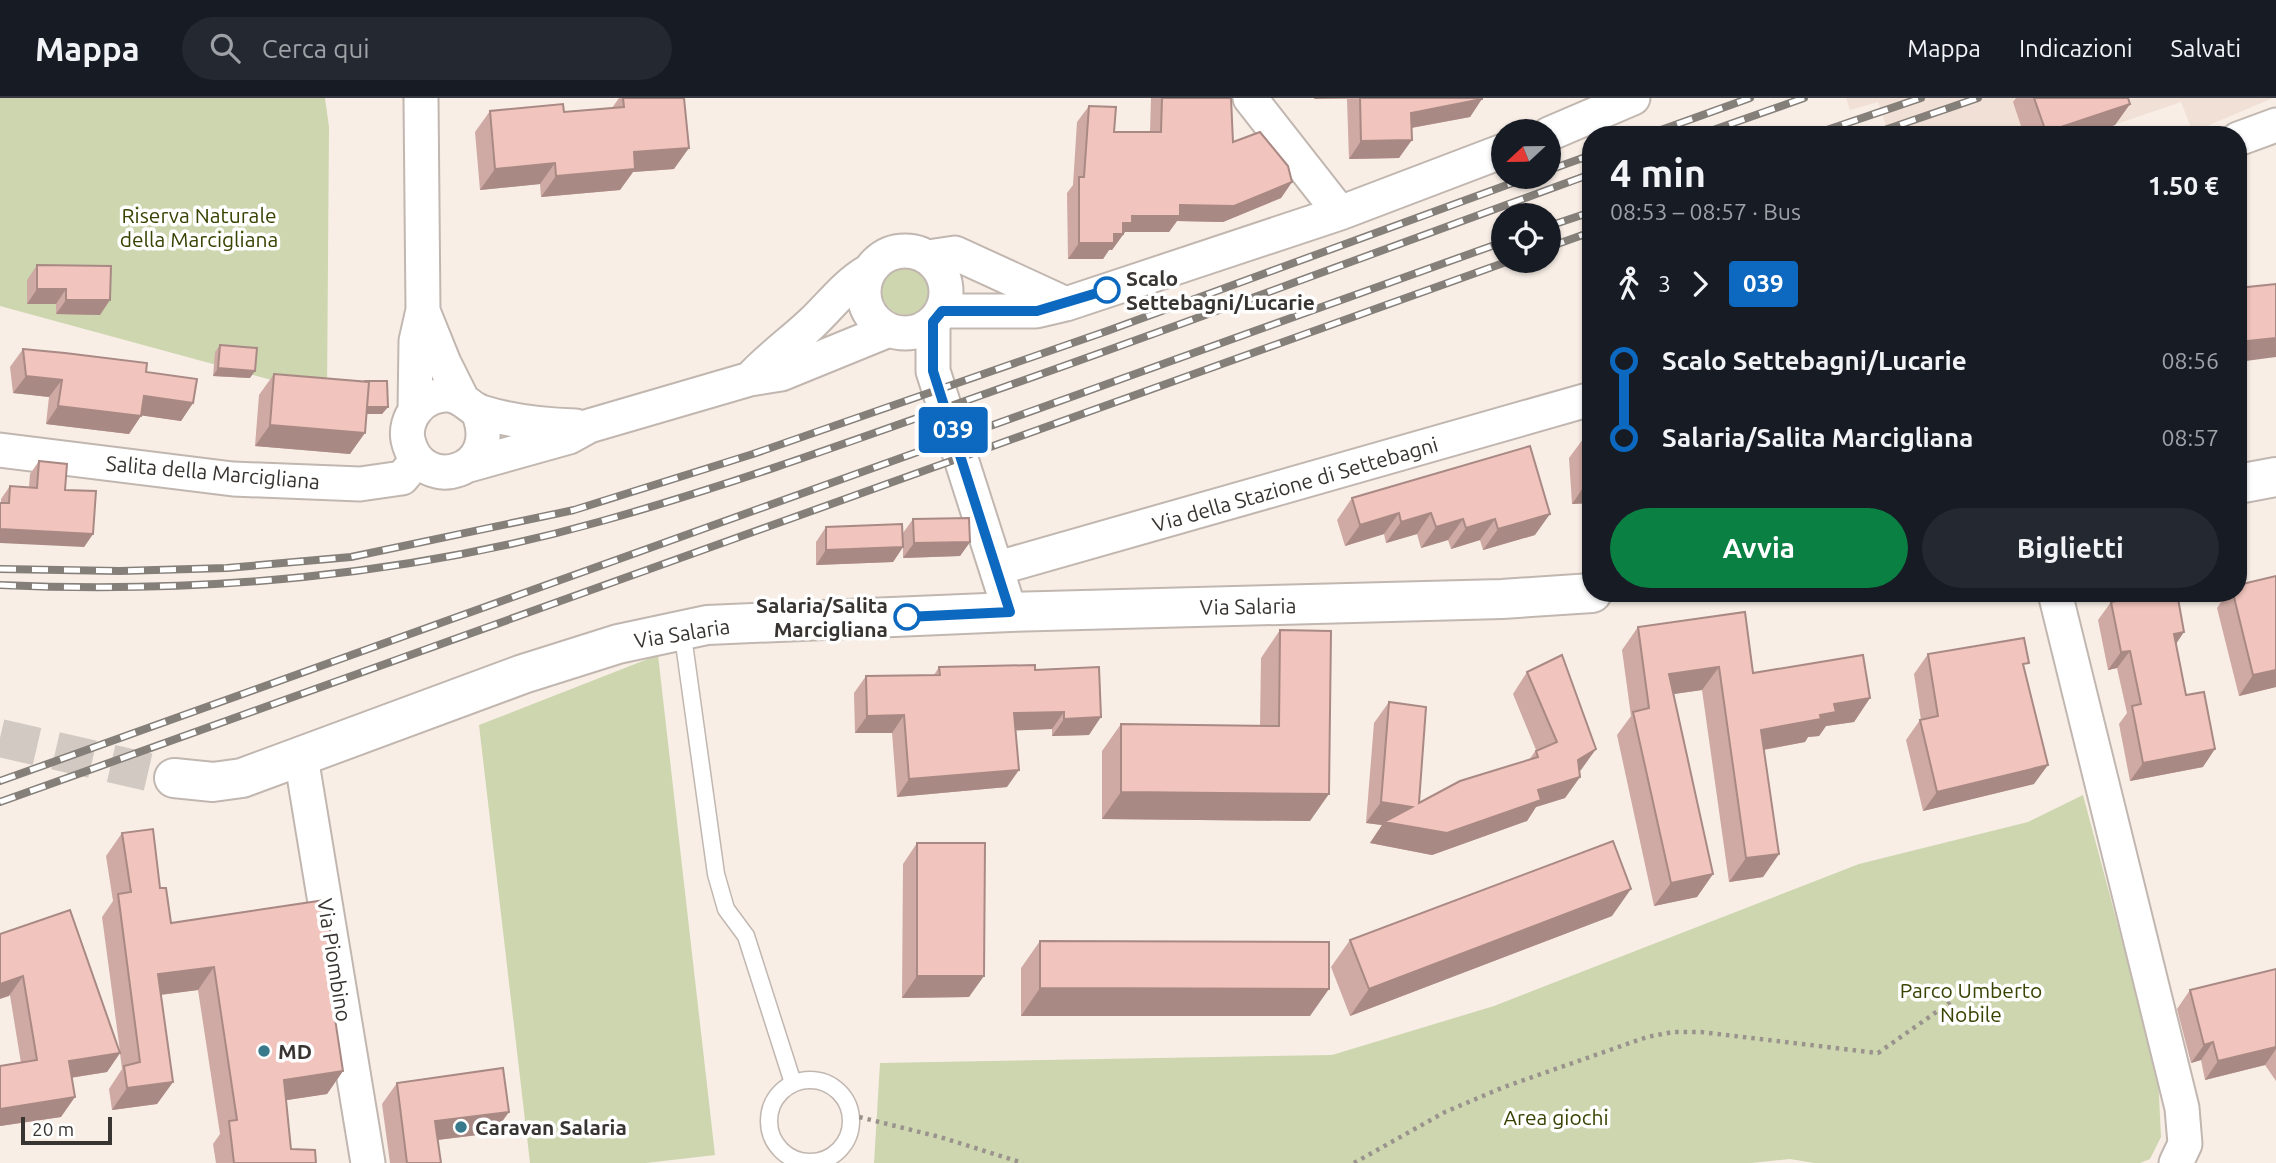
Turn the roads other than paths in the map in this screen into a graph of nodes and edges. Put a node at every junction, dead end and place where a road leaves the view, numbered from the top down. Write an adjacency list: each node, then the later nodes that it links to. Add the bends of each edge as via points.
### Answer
1 (421, 98): 12 (street)
2 (1250, 98): 8 (street)
3 (1633, 98): 5 (street)
4 (2276, 125): 6 (street)
5 (1561, 129)
6 (2247, 136)
7 (1491, 156): 8 (street)
8 (1340, 213): 11 (street)
9 (928, 257): 10 (street, via 915,251 889,253); 11 (street, via 955,253); 13 (street, via 946,287)
10 (869, 271): 14 (street, via 864,299 869,313); 16 (street, via 848,283)
11 (1066, 304): 13 (street, via 1037,311)
12 (423, 310): 18 (street, via 444,363); 19 (street, via 416,341)
13 (938, 316): 14 (street, via 924,329); 15 (street)
14 (895, 332): 15 (street); 16 (street, via 781,374)
15 (933, 371): 26 (street)
16 (750, 379): 20 (street)
17 (1582, 402): 26 (street, Via della Stazione di Settebagni)
18 (469, 404): 19 (street, via 437,396); 20 (street, via 518,422); 23 (street, via 483,424 484,439)
19 (415, 410): 22 (street, via 407,435)
20 (589, 426): 23 (street, via 569,437)
21 (0, 450): 22 (street, Salita della Marcigliana, via 233,479 360,484 402,478)
22 (417, 460): 23 (street, via 443,472)
23 (470, 465)
24 (2276, 477): 25 (street)
25 (2247, 482)
26 (998, 568): 29 (street)
27 (1582, 594): 29 (street, Via Salaria)
28 (2057, 602): 35 (street, via 2182,1108 2185,1144)
29 (1010, 612): 30 (street, Via Salaria)
30 (682, 629): 31 (street, Via Salaria, via 523,674); 33 (lane, via 716,874 726,909 746,936)
31 (301, 757): 32 (street, Via Salaria, via 233,780); 34 (street, Via Piombino)
32 (174, 778)
33 (793, 1083): 33 (lane, via 818,1080 830,1085 840,1093 851,1115 846,1142 824,1160 810,1162 784,1153 775,1143 769,1115 782,1091)
34 (368, 1163)
35 (2176, 1163)

